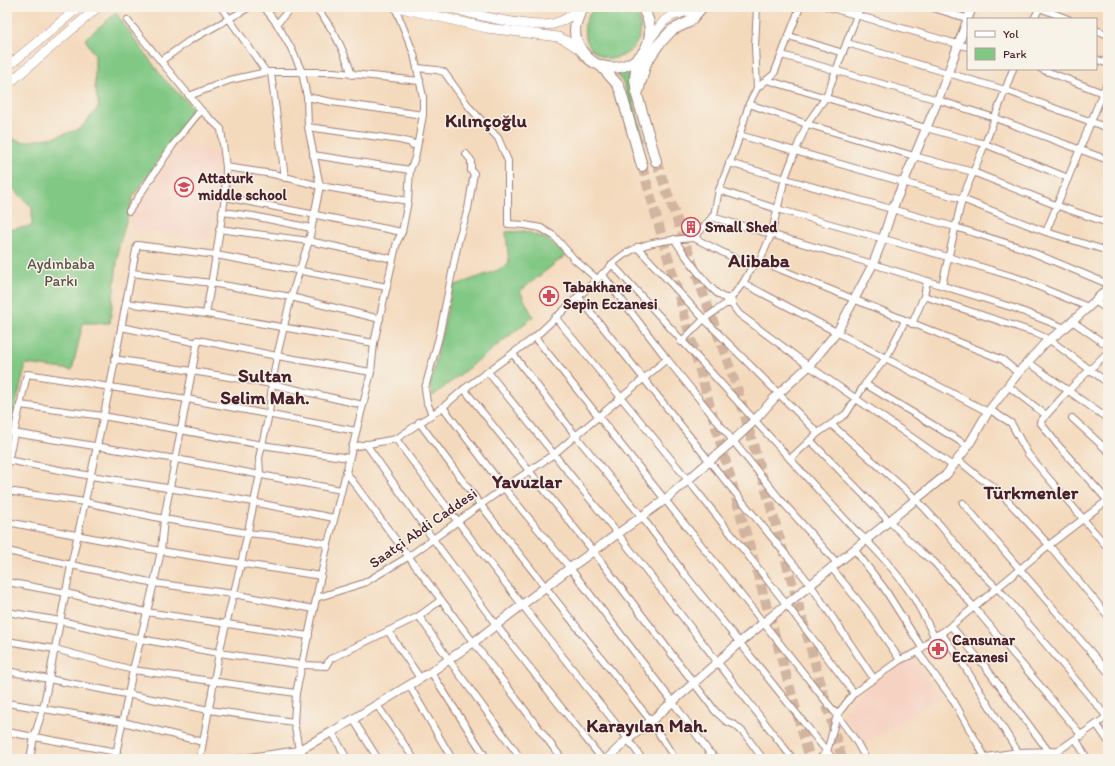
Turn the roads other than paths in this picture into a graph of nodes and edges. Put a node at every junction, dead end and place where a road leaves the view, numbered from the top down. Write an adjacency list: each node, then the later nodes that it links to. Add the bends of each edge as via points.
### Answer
1 (79, 7): 46 (main road)
2 (98, 7): 58 (main road)
3 (221, 7): 22 (street)
4 (250, 7): 22 (street)
5 (264, 7): 29 (street)
6 (291, 7): 29 (street)
7 (316, 7): 54 (street, via 338,39)
8 (396, 7): 38 (main road, via 487,28 558,37); 47 (street)
9 (447, 7): 30 (main road)
10 (575, 7): 30 (main road)
11 (583, 7): 30 (main road, via 567,19); 38 (main road, via 575,28 576,40)
12 (642, 7): 34 (main road, via 651,26)
13 (702, 7): 34 (main road, via 671,16); 62 (main road, via 689,22 672,30 658,45 646,63)
14 (757, 7): 59 (street)
15 (800, 7): 33 (street)
16 (828, 7): 21 (street)
17 (860, 7): 21 (street)
18 (930, 7): 26 (street)
19 (972, 7): 23 (street)
20 (1039, 7): 24 (street); 25 (street)
21 (857, 15): 35 (street); 36 (street)
22 (229, 18): 43 (street); 51 (street)
23 (968, 18)
24 (1034, 18)
25 (1066, 18)
26 (967, 19)
27 (127, 20): 43 (street)
28 (967, 22): 36 (street)
29 (277, 24): 52 (street)
30 (541, 25)
31 (1097, 30): 32 (street)
32 (1108, 35)
33 (789, 36): 39 (street); 40 (street)
34 (650, 39): 42 (main road)
35 (847, 43): 39 (street); 53 (street)
36 (959, 44): 37 (street); 53 (street)
37 (967, 47)
38 (582, 51): 45 (main road, via 590,60)
39 (843, 54): 50 (street)
40 (782, 55): 50 (street); 55 (street, via 774,74)
41 (1097, 59): 44 (street)
42 (637, 60): 45 (main road, via 626,66 614,68); 62 (main road)
43 (161, 61): 63 (street)
44 (1108, 64)
45 (601, 66): 87 (main road, via 621,92)
46 (7, 67)
47 (417, 68): 57 (street); 130 (street, via 444,72 470,108 498,138 508,161 508,224 541,228 554,236 574,259)
48 (1013, 70): 60 (street)
49 (1044, 70): 61 (street)
50 (837, 71): 65 (street); 66 (street)
51 (269, 72): 52 (street); 63 (street, via 230,80); 91 (street)
52 (302, 72): 54 (street); 64 (street)
53 (948, 74): 60 (street); 66 (street)
54 (352, 75): 57 (street)
55 (767, 80): 59 (street); 65 (street)
56 (1108, 80): 61 (street)
57 (420, 81): 69 (street)
58 (7, 85)
59 (756, 88): 67 (street)
60 (1005, 90): 70 (street); 71 (street)
61 (1105, 94): 71 (street)
62 (637, 95): 85 (main road)
63 (189, 96): 68 (street)
64 (308, 97): 69 (street); 73 (street)
65 (826, 97): 72 (street); 74 (street)
66 (938, 100): 70 (street); 74 (street)
67 (749, 104): 72 (street); 76 (street)
68 (201, 110): 88 (street, via 221,129); 103 (street, via 173,145)
69 (423, 115): 77 (street)
70 (995, 118): 78 (street); 79 (street)
71 (1090, 122): 75 (street); 79 (street)
72 (807, 124): 80 (street); 83 (street)
73 (308, 127): 77 (street); 82 (street)
74 (926, 128): 78 (street); 83 (street)
75 (1108, 128)
76 (739, 135): 80 (street); 86 (street)
77 (416, 144): 89 (street, via 415,158)
78 (986, 144): 90 (street); 93 (street)
79 (1079, 150): 84 (street); 93 (street)
80 (795, 152): 92 (street); 94 (street)
81 (466, 154): 194 (street, via 472,160 471,170 474,173 439,337 425,388)
82 (313, 156): 89 (street); 95 (street)
83 (914, 156): 90 (street); 94 (street)
84 (1108, 160)
85 (656, 161)
86 (729, 163): 92 (street); 96 (street)
87 (642, 166)
88 (226, 167): 91 (street); 97 (street)
89 (410, 170): 99 (street)
90 (973, 172): 98 (street); 100 (street)
91 (285, 178): 95 (street)
92 (785, 178): 101 (street); 102 (street)
93 (1068, 178): 100 (street)
94 (904, 182): 98 (street); 102 (street)
95 (320, 186): 99 (street); 105 (street)
96 (719, 190): 101 (street); 106 (street)
97 (225, 197): 104 (street); 105 (street)
98 (962, 198): 108 (street); 112 (street)
99 (408, 200): 111 (street)
100 (1058, 206): 107 (street); 112 (street)
101 (777, 209): 113 (street); 115 (street)
102 (892, 210): 108 (street); 115 (street)
103 (129, 211)
104 (222, 212): 109 (street); 110 (street)
105 (315, 215): 109 (street); 111 (street)
106 (712, 217): 113 (street); 114 (street)
107 (1108, 223)
108 (955, 227): 121 (street); 134 (street, via 1022,248)
109 (311, 228): 117 (street)
110 (219, 229): 117 (street); 120 (street)
111 (402, 232): 122 (street)
112 (1046, 232): 119 (street)
113 (771, 235): 123 (street); 125 (street)
114 (694, 238): 116 (street); 126 (street)
115 (884, 238): 121 (street); 125 (street)
116 (674, 239): 118 (street); 142 (street, via 692,265 716,292)
117 (309, 241): 122 (street); 127 (street)
118 (637, 247): 124 (street); 150 (street)
119 (1108, 251)
120 (216, 255): 127 (street); 128 (street, via 137,245); 133 (street)
121 (948, 257): 135 (street); 145 (street, via 1018,278)
122 (393, 259): 136 (street)
123 (760, 261): 126 (street); 141 (street)
124 (612, 264): 129 (street); 160 (street)
125 (873, 264): 131 (street); 141 (street)
126 (752, 267): 132 (street)
127 (300, 270): 136 (street); 140 (street)
128 (132, 273): 133 (street); 144 (street)
129 (602, 274): 130 (street); 169 (street)
130 (597, 279): 138 (street)
131 (927, 281): 135 (street); 139 (street)
132 (743, 282): 142 (street); 157 (street)
133 (211, 283): 140 (street); 147 (street)
134 (1108, 284)
135 (942, 285): 156 (street, via 1014,308)
136 (387, 287): 149 (street)
137 (1108, 288): 143 (street)
138 (578, 296): 148 (street); 177 (street)
139 (924, 296): 153 (street); 159 (street)
140 (291, 297): 149 (street); 155 (street)
141 (855, 299): 151 (street); 157 (street)
142 (729, 301): 150 (street); 171 (street, via 739,314)
143 (1095, 301): 145 (street); 146 (street)
144 (126, 303): 147 (street); 154 (street)
145 (1088, 307): 152 (street)
146 (1108, 310)
147 (206, 314): 155 (street)
148 (555, 317): 158 (street); 186 (street)
149 (380, 320): 162 (street)
150 (704, 320): 160 (street); 185 (street)
151 (905, 321): 153 (street); 167 (street)
152 (1072, 321): 156 (street); 163 (street)
153 (912, 324): 176 (street, via 1003,360)
154 (121, 327): 161 (street); 168 (street)
155 (285, 327): 162 (street); 166 (street)
156 (1065, 328): 159 (street)
157 (837, 332): 167 (street); 171 (street)
158 (535, 337): 165 (street); 197 (street)
159 (1050, 340): 170 (street); 172 (street)
160 (681, 342): 200 (street)
161 (198, 343): 166 (street, via 198,340); 173 (street)
162 (374, 343): 174 (street)
163 (1108, 346)
164 (1108, 352): 172 (street)
165 (513, 354): 175 (street); 207 (street)
166 (277, 356): 174 (street); 179 (street)
167 (886, 358): 180 (street); 192 (street)
168 (114, 359): 173 (street); 181 (street)
169 (667, 360): 177 (street, Saatçi Abdi Caddesi); 209 (street)
170 (1028, 362): 176 (street); 184 (street)
171 (809, 366): 185 (street); 188 (street)
172 (1090, 369): 178 (street); 184 (street)
173 (192, 371): 179 (street); 187 (street)
174 (371, 372): 190 (street)
175 (488, 372): 183 (street); 217 (street)
176 (1018, 373): 182 (street)
177 (644, 379): 186 (street, Saatçi Abdi Caddesi); 223 (street)
178 (1108, 383)
179 (272, 384): 190 (street); 193 (street)
180 (865, 384): 188 (street); 214 (street)
181 (110, 386): 187 (street); 189 (street, via 27,374); 196 (street)
182 (1008, 386): 192 (street); 195 (street)
183 (464, 389): 191 (street); 225 (street)
184 (1068, 391): 195 (street); 199 (street)
185 (778, 394): 200 (street); 206 (street)
186 (621, 397): 197 (street, Saatçi Abdi Caddesi); 229 (street)
187 (187, 399): 193 (street); 203 (street)
188 (856, 399): 202 (street, via 846,414); 224 (street)
189 (20, 405): 196 (street); 205 (street)
190 (363, 405): 204 (street)
191 (443, 407): 194 (street); 230 (street)
192 (989, 411): 214 (street); 244 (street, via 1011,423 1028,454)
193 (269, 414): 204 (street); 211 (street)
194 (432, 414): 201 (street)
195 (1046, 415): 236 (street, via 1040,422)
196 (103, 416): 203 (street); 213 (street)
197 (598, 417): 207 (street, Saatçi Abdi Caddesi); 234 (street)
198 (1072, 418): 216 (street)
199 (1108, 419)
200 (754, 421): 209 (street); 220 (street)
201 (419, 422): 208 (street); 240 (street)
202 (832, 425): 206 (street); 235 (street)
203 (181, 430): 211 (street); 219 (street)
204 (356, 431): 215 (street)
205 (10, 433): 213 (street); 222 (street)
206 (818, 433): 210 (street)
207 (576, 436): 217 (street, Saatçi Abdi Caddesi); 241 (street)
208 (396, 439): 212 (street); 247 (street)
209 (734, 440): 223 (street); 262 (street)
210 (810, 440): 220 (street); 245 (street)
211 (262, 444): 218 (street); 227 (street, via 259,458)
212 (366, 444): 215 (street); 251 (street)
213 (97, 446): 219 (street); 228 (street)
214 (968, 446): 221 (street)
215 (352, 447): 218 (street)
216 (1108, 452)
217 (554, 454): 225 (street, Saatçi Abdi Caddesi); 250 (street)
218 (349, 458): 226 (street)
219 (176, 459): 227 (street); 231 (street)
220 (790, 460): 252 (street, via 852,528)
221 (958, 460): 224 (street); 254 (street, via 995,488)
222 (7, 462): 228 (street)
223 (710, 462): 229 (street); 269 (street)
224 (953, 466): 235 (street, via 946,475)
225 (529, 471): 230 (street, Saatçi Abdi Caddesi); 259 (street)
226 (346, 472): 232 (street); 260 (street)
227 (260, 474): 232 (street); 238 (street)
228 (91, 476): 231 (street); 237 (street)
229 (688, 481): 234 (street); 276 (street)
230 (504, 488): 240 (street, Saatçi Abdi Caddesi); 264 (street)
231 (170, 489): 238 (street); 243 (street)
232 (342, 490): 242 (street)
233 (7, 491): 237 (street)
234 (666, 499): 241 (street); 285 (street)
235 (916, 499): 245 (street); 271 (street, via 968,559)
236 (1108, 501): 244 (street)
237 (85, 502): 243 (street); 249 (street)
238 (254, 502): 242 (street); 248 (street)
239 (963, 503): 265 (street)
240 (480, 504): 247 (street, Saatçi Abdi Caddesi); 270 (street)
241 (642, 517): 250 (street); 296 (street)
242 (334, 518): 253 (street)
243 (164, 519): 248 (street); 258 (street)
244 (1083, 519): 254 (street); 255 (street)
245 (889, 521): 252 (street); 278 (street, via 934,562)
246 (7, 522): 249 (street)
247 (457, 522): 251 (street, Saatçi Abdi Caddesi); 277 (street)
248 (247, 533): 253 (street); 261 (street)
249 (79, 534): 258 (street); 263 (street)
250 (618, 534): 259 (street); 302 (street)
251 (433, 539): 260 (street, Saatçi Abdi Caddesi); 287 (street)
252 (866, 539): 256 (street); 292 (street, via 914,598)
253 (328, 544): 266 (street)
254 (1049, 545): 265 (street); 283 (street)
255 (1108, 548)
256 (854, 549): 262 (street); 298 (street, via 884,588)
257 (7, 551): 263 (street)
258 (160, 551): 261 (street); 268 (street)
259 (593, 551): 264 (street); 312 (street)
260 (408, 557): 274 (street, Saatçi Abdi Caddesi, via 364,583); 275 (street)
261 (241, 564): 266 (street); 273 (street)
262 (834, 565): 269 (street); 301 (street)
263 (71, 566): 268 (street); 272 (street)
264 (570, 568): 270 (street); 317 (street)
265 (1020, 569): 271 (street); 307 (street)
266 (321, 576): 274 (street)
267 (7, 582): 272 (street)
268 (154, 583): 273 (street); 281 (street)
269 (810, 584): 276 (street); 309 (street)
270 (546, 587): 277 (street); 325 (street)
271 (998, 588): 278 (street); 323 (street)
272 (66, 593): 281 (street); 284 (street)
273 (233, 594): 279 (street); 286 (street)
274 (316, 598): 279 (street)
275 (441, 600): 282 (street); 295 (street)
276 (786, 604): 285 (street); 315 (street)
277 (521, 606): 287 (street); 333 (street)
278 (974, 607): 288 (street); 332 (street)
279 (314, 609): 291 (street)
280 (7, 612): 284 (street)
281 (146, 612): 286 (street); 293 (street)
282 (419, 616): 289 (street); 300 (street)
283 (1108, 616)
284 (61, 621): 293 (street); 297 (street)
285 (764, 622): 296 (street); 322 (street)
286 (226, 624): 291 (street); 299 (street)
287 (497, 626): 295 (street); 359 (street)
288 (951, 626): 290 (street); 341 (street, via 984,665)
289 (388, 631): 303 (street, via 330,659 326,666); 308 (street)
290 (941, 633): 292 (street); 339 (street)
291 (309, 636): 303 (street)
292 (934, 636): 298 (street)
293 (140, 640): 299 (street); 304 (street)
294 (7, 641): 297 (street)
295 (474, 642): 300 (street); 358 (street)
296 (740, 642): 302 (street); 338 (street)
297 (55, 650): 304 (street); 310 (street)
298 (920, 650): 301 (street); 344 (street, via 953,700)
299 (219, 653): 303 (street); 311 (street)
300 (448, 660): 306 (street); 357 (street)
301 (900, 660): 309 (street)
302 (717, 662): 312 (street); 365 (street)
303 (303, 665): 314 (street)
304 (133, 670): 311 (street); 316 (street)
305 (7, 671): 310 (street)
306 (431, 672): 308 (street); 356 (street)
307 (1108, 672)
308 (420, 678): 313 (street)
309 (874, 679): 315 (street)
310 (49, 680): 316 (street); 320 (street)
311 (214, 680): 314 (street); 321 (street)
312 (694, 682): 317 (street); 364 (street, via 716,712 744,733)
313 (409, 685): 319 (street); 355 (street)
314 (296, 693): 327 (street)
315 (854, 693): 322 (street)
316 (128, 695): 321 (street); 326 (street)
317 (672, 701): 325 (street); 363 (street, via 709,752)
318 (7, 704): 320 (street)
319 (377, 704): 324 (street); 354 (street)
320 (43, 709): 326 (street); 331 (street)
321 (209, 710): 327 (street); 335 (street)
322 (837, 715): 338 (street); 368 (street)
323 (1107, 717): 328 (street)
324 (353, 719): 330 (street); 353 (street)
325 (650, 721): 333 (street); 362 (street)
326 (123, 722): 335 (street); 337 (street)
327 (294, 722): 336 (street)
328 (1097, 725): 332 (street); 334 (street)
329 (7, 732): 331 (street)
330 (332, 732): 336 (street); 352 (street)
331 (34, 737): 337 (street); 346 (street)
332 (1079, 737): 341 (street, via 1058,751); 371 (street)
333 (628, 738): 360 (street); 361 (street)
334 (1108, 741)
335 (203, 742): 348 (street)
336 (296, 750): 343 (street); 350 (street); 351 (street)
337 (117, 752): 347 (street)
338 (827, 752): 366 (street); 367 (street)
339 (1018, 752): 340 (street); 342 (street)
340 (1027, 752): 341 (street); 370 (street)
341 (1049, 752)
342 (1011, 756): 345 (street)
343 (264, 757): 349 (street)
344 (985, 757): 345 (street); 369 (street)
345 (994, 757)
346 (30, 759)
347 (115, 759)
348 (200, 759)
349 (237, 759)
350 (294, 759)
351 (305, 759)
352 (347, 759)
353 (378, 759)
354 (414, 759)
355 (452, 759)
356 (487, 759)
357 (521, 759)
358 (562, 759)
359 (602, 759)
360 (607, 759)
361 (642, 759)
362 (675, 759)
363 (717, 759)
364 (763, 759)
365 (793, 759)
366 (819, 759)
367 (833, 759)
368 (866, 759)
369 (974, 759)
370 (1031, 759)
371 (1087, 759)

